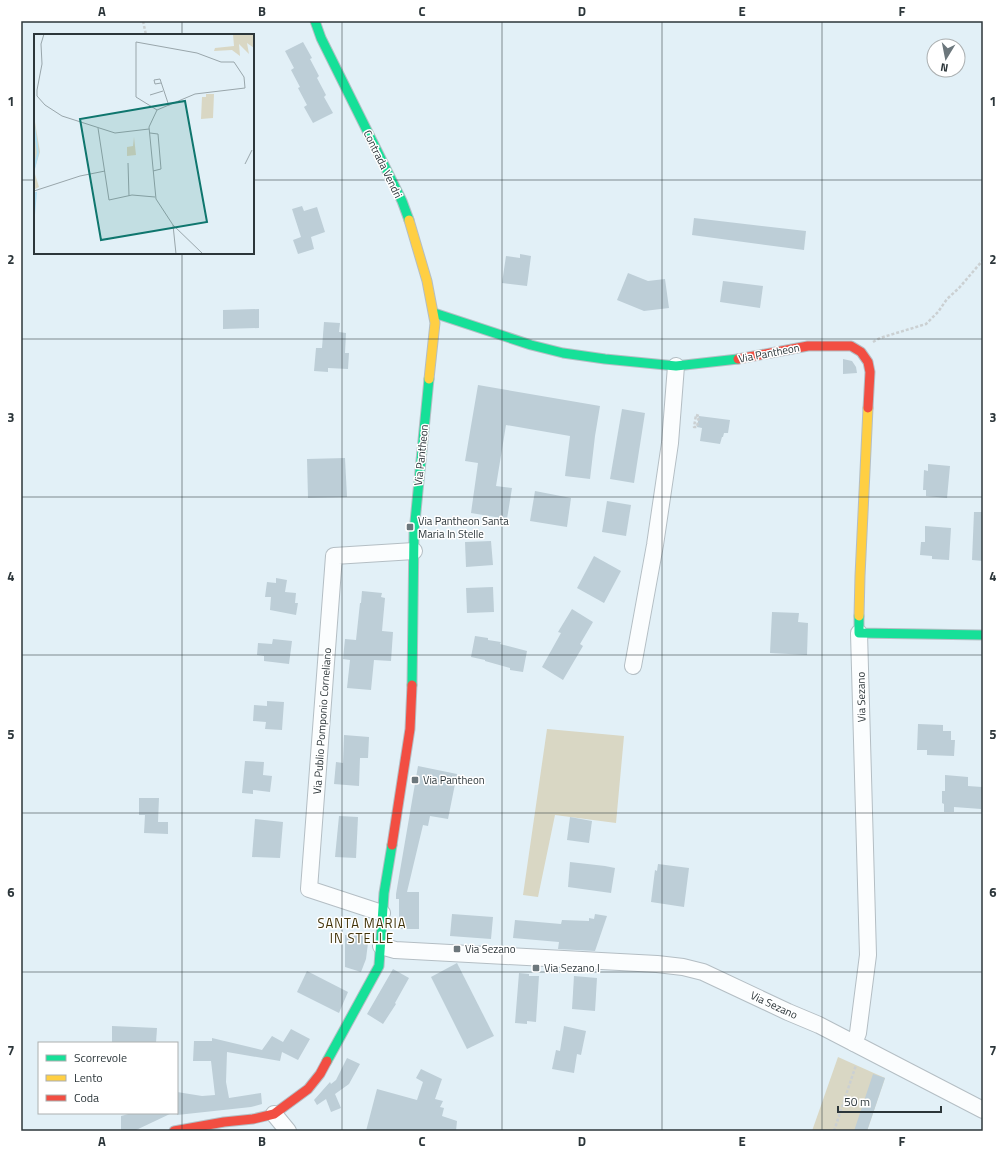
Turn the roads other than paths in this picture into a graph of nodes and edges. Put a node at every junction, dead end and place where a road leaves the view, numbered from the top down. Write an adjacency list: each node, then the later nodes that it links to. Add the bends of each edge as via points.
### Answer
1 (314, 21): 2 (street, Contrada Vendri, via 402,201 429,287)
2 (434, 313): 4 (street, Via Pantheon, via 562,353); 5 (street, Via Pantheon, via 414,524)
3 (861, 352): 4 (street, Via Pantheon, via 850,346 808,346 728,361); 6 (street, Via Sezano, via 868,362 870,372)
4 (676, 366): 8 (street, via 669,451)
5 (414, 551): 9 (street, Via Pantheon, via 410,728); 9 (street, Via Publio Pomponio Corneliano, via 334,556 309,889)
6 (859, 633): 7 (street); 11 (street, Via Sezano, via 868,955 858,1033)
7 (983, 635)
8 (633, 666)
9 (382, 913): 10 (street, Via Pantheon)
10 (381, 946): 11 (street, Via Sezano, via 395,950 633,962 683,967 703,972); 13 (street, Via Pantheon, via 376,974 320,1074 308,1089)
11 (854, 1043): 12 (street, Via Sezano)
12 (983, 1110)
13 (274, 1114): 14 (street, Via Pantheon); 15 (street)
14 (174, 1131)
15 (288, 1131)

